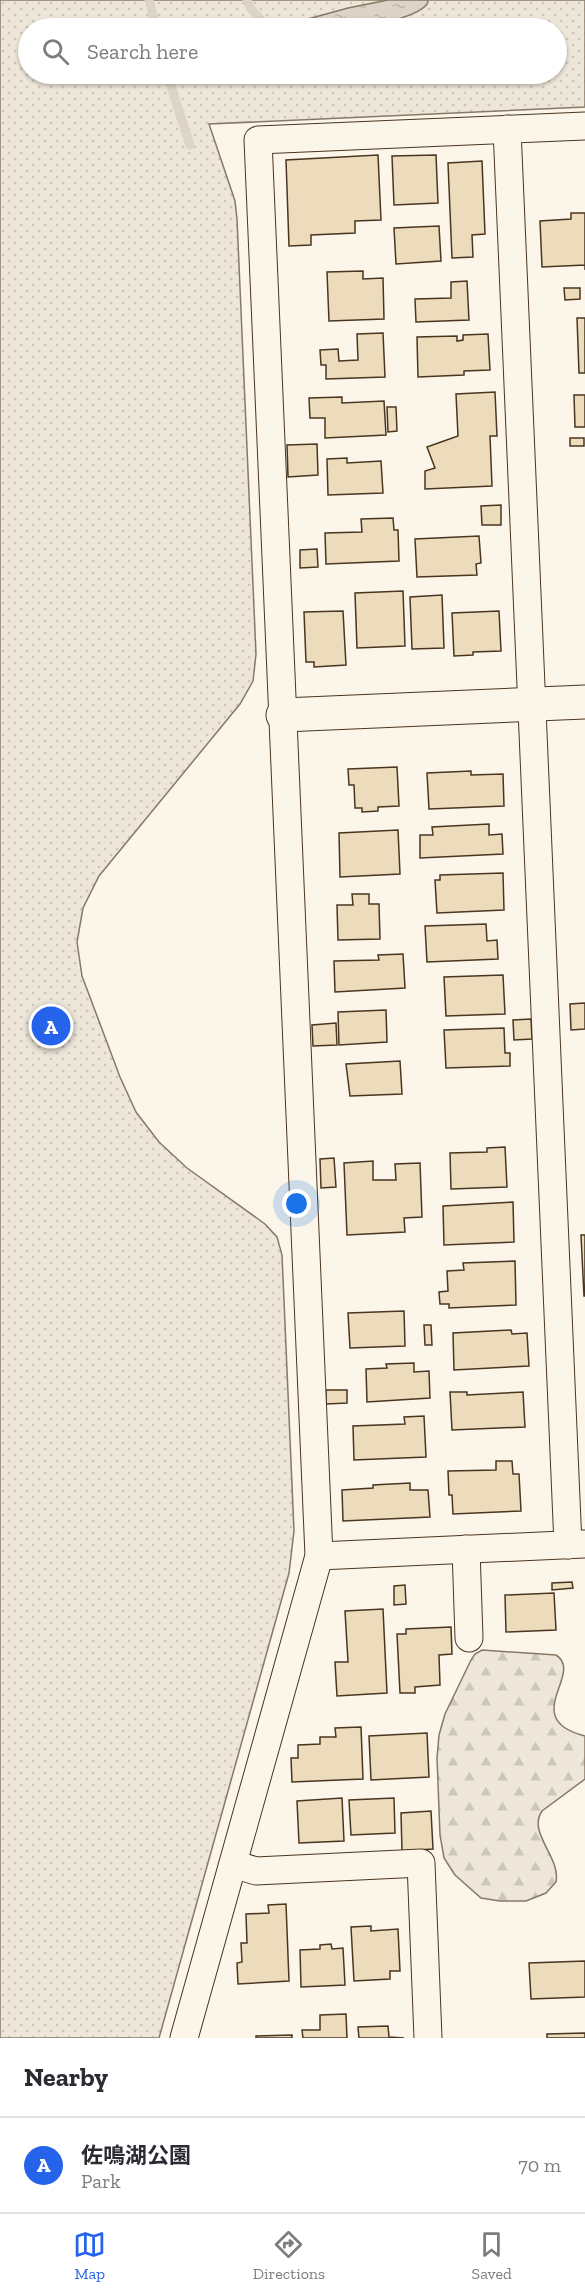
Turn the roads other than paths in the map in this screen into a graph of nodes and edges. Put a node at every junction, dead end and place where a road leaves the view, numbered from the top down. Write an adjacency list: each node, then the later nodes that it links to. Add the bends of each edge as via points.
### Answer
1 (585, 126): 2 (street)
2 (507, 129): 4 (street); 5 (street, via 258,140)
3 (585, 702): 4 (street)
4 (532, 704): 5 (street); 6 (street)
5 (283, 715): 8 (street)
6 (576, 1544): 7 (street)
7 (466, 1549): 8 (street); 9 (street)
8 (319, 1556): 10 (street)
9 (470, 1638)
10 (233, 1864): 11 (street); 12 (street, via 256,1871 421,1863)
11 (184, 2038)
12 (428, 2038)

